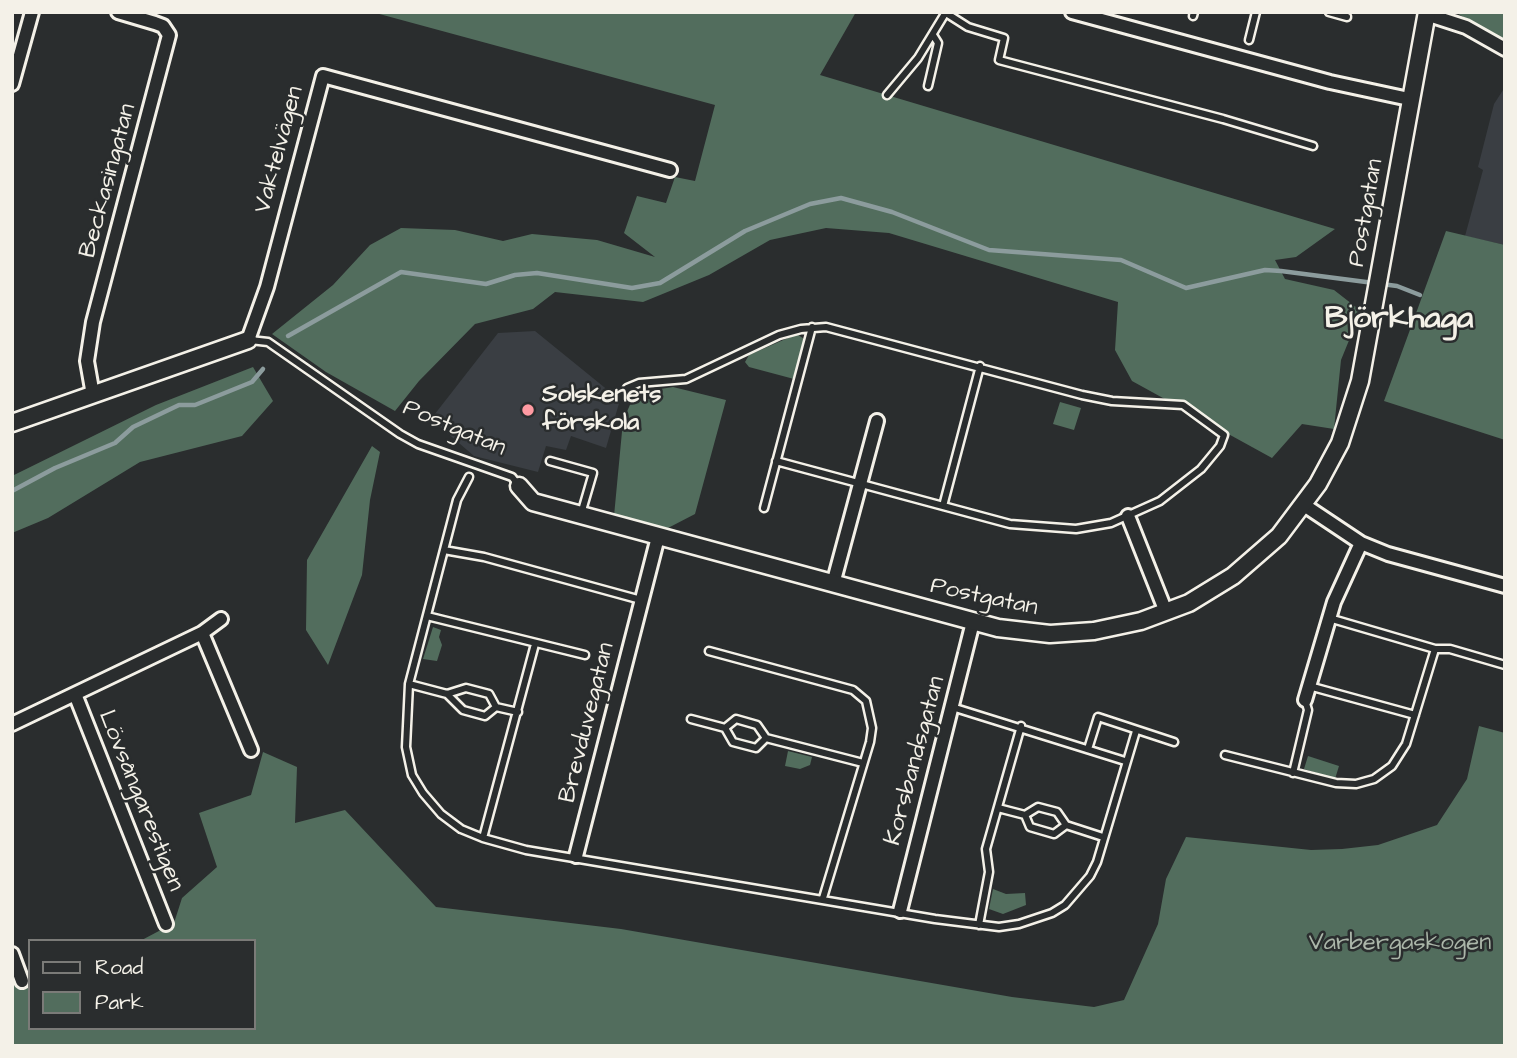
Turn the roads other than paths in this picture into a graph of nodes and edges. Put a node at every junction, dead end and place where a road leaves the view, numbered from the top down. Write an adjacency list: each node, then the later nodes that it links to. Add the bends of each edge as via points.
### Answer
1 (32, 12): 12 (street)
2 (118, 12): 22 (street, Beckasingatan, via 163,26 169,35 91,332 87,361)
3 (946, 12): 9 (lane); 16 (lane, via 968,27 1004,38 999,60)
4 (1072, 12): 15 (street)
5 (1256, 12): 10 (lane)
6 (1329, 12): 8 (lane)
7 (1426, 13): 11 (street, via 1455,22); 15 (street, Postgatan)
8 (1347, 17)
9 (933, 35): 13 (lane, via 938,43); 14 (lane)
10 (1249, 40)
11 (1505, 49)
12 (12, 84)
13 (928, 86)
14 (887, 95)
15 (1409, 99): 30 (street, Postgatan, via 1354,407 1330,464)
16 (1313, 146)
17 (670, 170): 19 (street, Vaktelvägen, via 324,76 267,287)
18 (812, 327): 20 (lane, via 840,329); 21 (lane, via 779,335 686,379); 26 (lane)
19 (248, 340): 22 (street); 29 (lane, Postgatan, via 268,342 418,444 512,477)
20 (980, 366): 31 (lane); 34 (lane, via 1112,401 1183,405 1224,435 1211,458 1188,481)
21 (627, 388)
22 (93, 395): 24 (street)
23 (877, 421): 28 (street)
24 (12, 423)
25 (550, 461): 33 (lane, via 593,472)
26 (776, 461): 28 (lane); 32 (lane)
27 (469, 477): 37 (lane, via 457,499)
28 (860, 484): 31 (lane); 38 (street)
29 (519, 486): 33 (street, Postgatan, via 533,502)
30 (1304, 505): 36 (street); 41 (street, Postgatan, via 1259,556 1207,593)
31 (943, 506): 34 (lane, via 1041,529 1094,526)
32 (764, 508)
33 (581, 516): 35 (street, Postgatan)
34 (1128, 516): 41 (street)
35 (658, 537): 38 (street, Postgatan); 40 (street, Brevduvegatan)
36 (1361, 543): 39 (street); 43 (street)
37 (444, 550): 40 (lane); 42 (lane)
38 (833, 584): 45 (street, Postgatan)
39 (1505, 586)
40 (641, 600): 79 (street, Brevduvegatan)
41 (1166, 612): 45 (street, Postgatan, via 1073,634 1024,632)
42 (427, 616): 47 (lane); 52 (lane)
43 (1329, 618): 48 (lane); 53 (street)
44 (220, 619): 46 (street)
45 (974, 622): 57 (street, Korsbandsgatan)
46 (202, 633): 54 (street); 69 (street)
47 (535, 644): 50 (lane); 59 (lane)
48 (1435, 649): 51 (lane); 60 (lane)
49 (709, 652): 72 (lane, via 853,690 866,701 872,728)
50 (585, 655)
51 (1505, 665)
52 (409, 684): 55 (lane); 78 (lane, via 406,747 412,775 441,814)
53 (1309, 686): 56 (street); 60 (lane)
54 (75, 694): 62 (street); 82 (street, Lövsångarestigen)
55 (447, 694): 58 (lane, via 467,688 489,694); 58 (lane, via 463,710 485,716)
56 (1305, 700): 73 (lane, via 1308,710)
57 (951, 706): 63 (lane); 81 (street, Korsbandsgatan)
58 (496, 707): 59 (lane)
59 (518, 712): 78 (lane)
60 (1415, 715): 73 (lane, via 1398,758 1374,779 1336,783)
61 (691, 719): 64 (lane)
62 (12, 724)
63 (1021, 726): 68 (lane); 74 (lane)
64 (725, 728): 66 (lane, via 736,719 757,725); 66 (lane, via 733,742 756,748)
65 (1136, 731): 67 (lane); 68 (lane, via 1098,717); 71 (lane)
66 (766, 738): 72 (lane)
67 (1174, 742)
68 (1088, 749): 71 (lane)
69 (251, 750)
70 (1225, 755): 73 (lane)
71 (1125, 761): 77 (lane)
72 (863, 763): 80 (lane)
73 (1293, 773)
74 (998, 808): 75 (lane); 83 (lane, via 986,849 989,872)
75 (1025, 815): 76 (lane, via 1038,807 1058,812); 76 (lane, via 1030,827 1054,834)
76 (1066, 825): 77 (lane)
77 (1103, 837): 83 (lane, via 1090,876 1065,905 1019,924)
78 (483, 838): 79 (lane, via 526,850)
79 (576, 856): 80 (lane)
80 (823, 898): 81 (lane)
81 (900, 911): 83 (lane)
82 (166, 925)
83 (979, 925)
84 (12, 954): 85 (street)
85 (22, 981)

